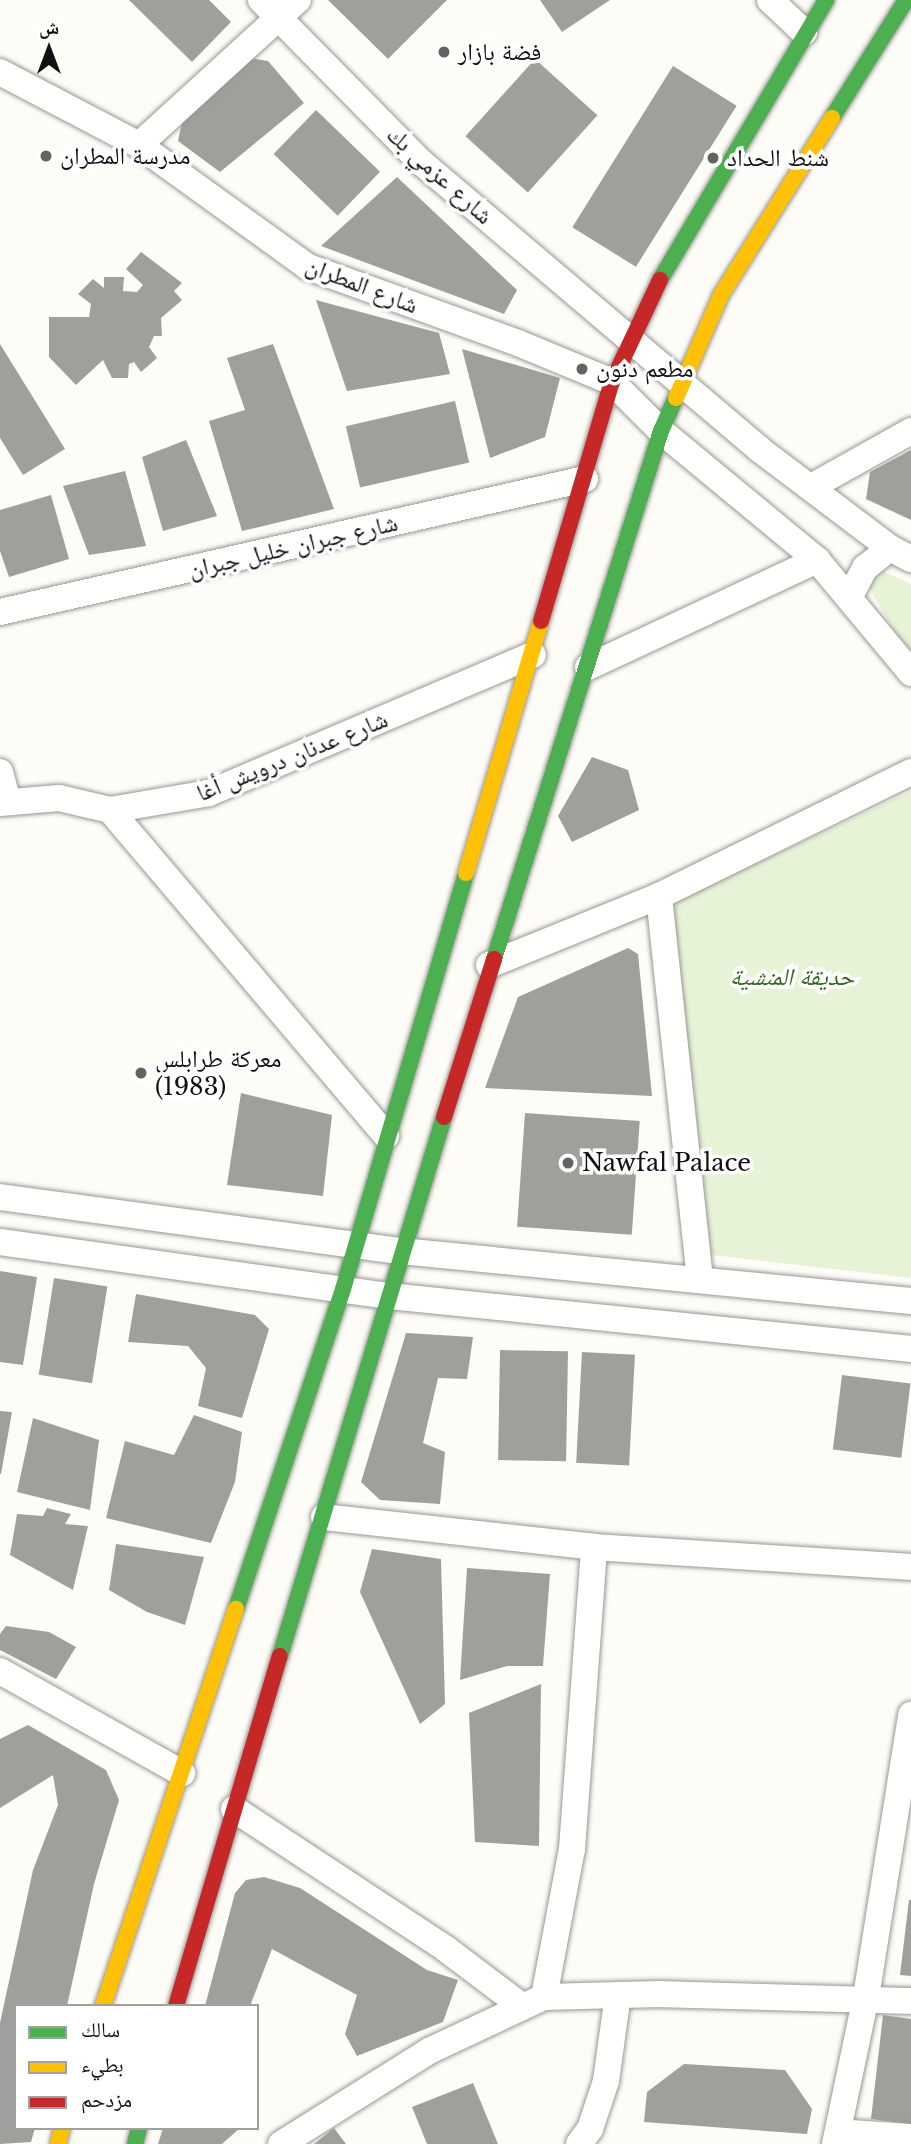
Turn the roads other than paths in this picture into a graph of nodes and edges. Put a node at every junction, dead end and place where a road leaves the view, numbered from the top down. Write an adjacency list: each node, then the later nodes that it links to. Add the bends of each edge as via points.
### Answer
1 (261, 0): 6 (street, شارع عزمي بك)
2 (298, 0): 6 (street)
3 (770, 0): 7 (street)
4 (826, 0): 7 (highway)
5 (906, 0): 11 (highway, via 721,295)
6 (279, 19): 9 (street); 10 (street, شارع عزمي بك, via 422,163)
7 (804, 32): 10 (highway, via 673,253)
8 (0, 72): 9 (street, شارع المطران)
9 (139, 145): 12 (street, شارع المطران, via 308,267)
10 (630, 338): 11 (street, شارع عزمي بك); 12 (highway)
11 (681, 380): 13 (highway); 16 (street, شارع عزمي بك, via 759,449)
12 (611, 382): 13 (street, شارع المطران); 15 (highway)
13 (661, 431): 18 (street, شارع المطران); 22 (highway)
14 (911, 431): 16 (street)
15 (585, 479): 20 (street, شارع جبران خليل جبران); 21 (highway)
16 (811, 487): 17 (street, شارع عزمي بك)
17 (901, 553): 19 (street, via 865,568)
18 (817, 560): 19 (street, شارع المطران); 22 (street)
19 (850, 596): 23 (street, شارع المطران)
20 (0, 612)
21 (533, 655): 27 (street, شارع عدنان درويش أغا, via 240,782 177,801); 30 (highway)
22 (588, 667): 29 (highway)
23 (911, 673)
24 (0, 772): 26 (street)
25 (911, 772): 28 (street)
26 (4, 802): 27 (street, شارع عدنان درويش أغا, via 59,799)
27 (110, 810): 30 (street)
28 (659, 896): 29 (street); 35 (street)
29 (489, 965): 34 (highway)
30 (386, 1136): 33 (highway)
31 (0, 1197): 33 (street)
32 (0, 1242): 36 (street)
33 (356, 1245): 34 (street); 36 (highway)
34 (401, 1251): 35 (street); 37 (highway)
35 (700, 1277): 38 (street)
36 (343, 1289): 37 (street); 45 (highway)
37 (389, 1296): 39 (street); 40 (highway)
38 (911, 1301)
39 (911, 1349)
40 (324, 1517): 41 (street); 46 (highway)
41 (594, 1547): 42 (street); 50 (street, via 572,1849)
42 (911, 1567)
43 (0, 1671): 45 (street)
44 (911, 1718): 48 (street)
45 (182, 1773): 51 (highway)
46 (234, 1810): 50 (street); 52 (highway)
47 (618, 1995): 48 (street); 50 (street); 56 (street, via 606,2081 590,2129)
48 (866, 1997): 49 (street); 54 (street)
49 (911, 2001)
50 (534, 2002): 55 (street, via 429,2051)
51 (104, 2004)
52 (177, 2004)
53 (911, 2137): 54 (street)
54 (837, 2138)
55 (281, 2144)
56 (579, 2144)

